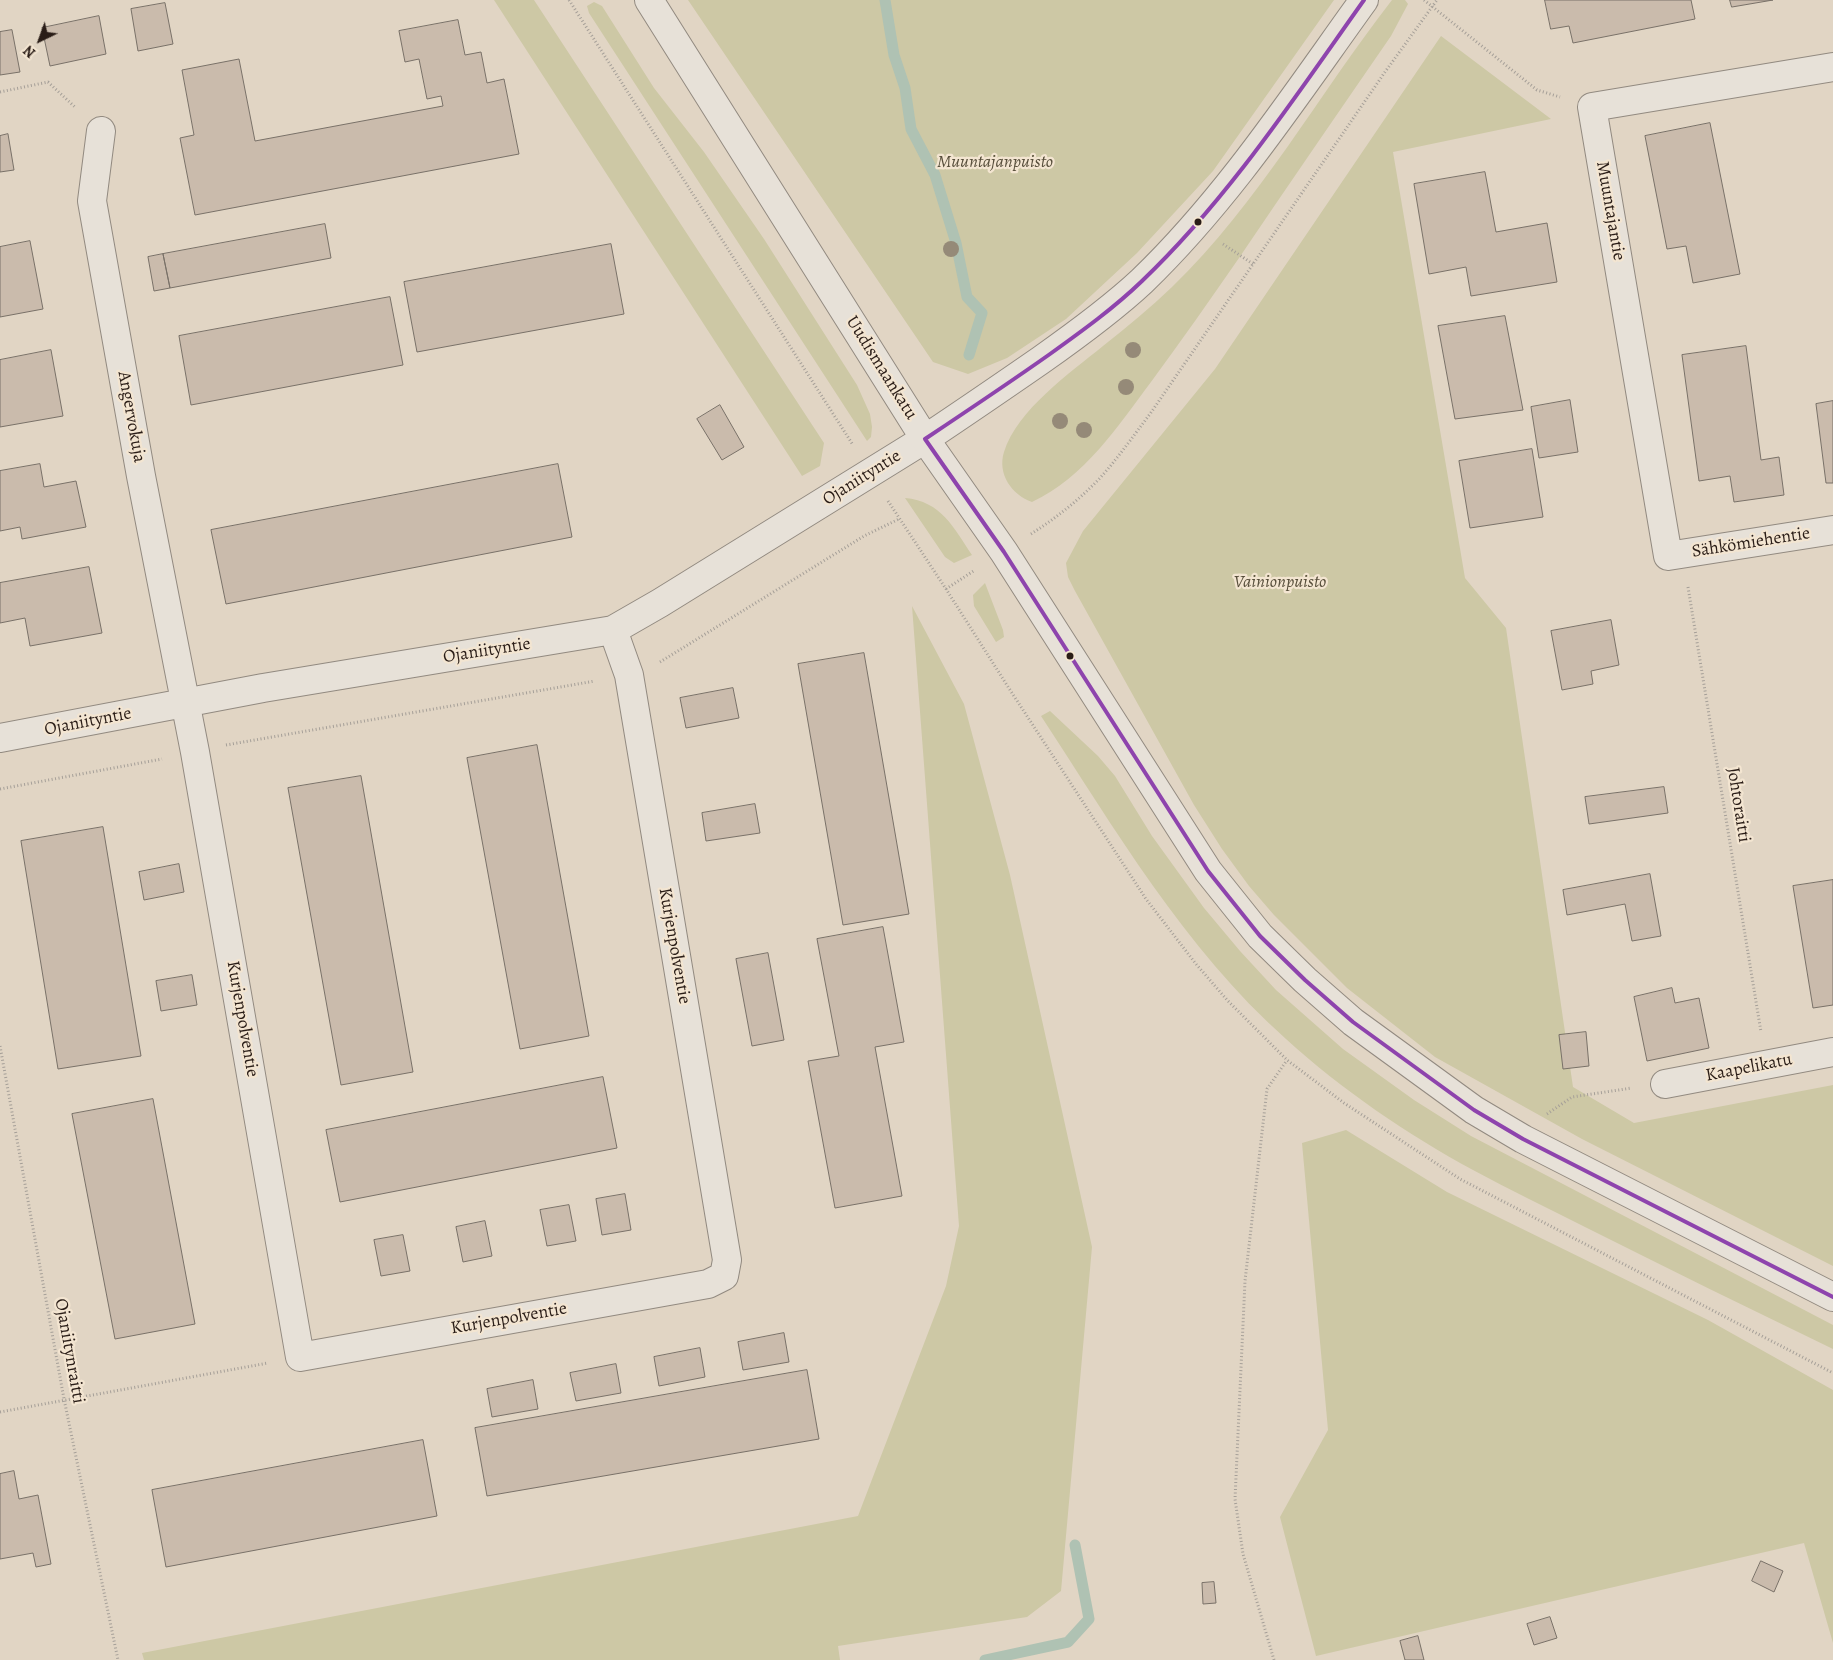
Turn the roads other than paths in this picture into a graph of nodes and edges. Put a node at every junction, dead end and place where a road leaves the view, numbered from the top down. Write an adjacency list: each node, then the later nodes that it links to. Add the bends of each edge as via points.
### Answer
1 (649, 0): 5 (street, Uudismaankatu)
2 (1364, 0): 5 (street, Ojaniityntie, via 1248,160 1174,248 1140,282 1079,333)
3 (1833, 66): 7 (street, Muuntajantie, via 1592,107)
4 (101, 131): 9 (street, Angervokuja, via 92,200)
5 (925, 439): 8 (street, Ojaniityntie); 13 (street, Uudismaankatu, via 1004,552 1208,871 1260,936 1305,980 1353,1022 1474,1110 1523,1140)
6 (1833, 530): 7 (street, Sähkömiehentie)
7 (1668, 556)
8 (613, 630): 9 (street, Ojaniityntie); 9 (street, Kurjenpolventie, via 629,675 727,1260 724,1276 708,1284 300,1357)
9 (185, 703): 10 (street, Ojaniityntie)
10 (0, 738)
11 (1833, 1052): 12 (street, Kaapelikatu)
12 (1665, 1084)
13 (1833, 1298)

